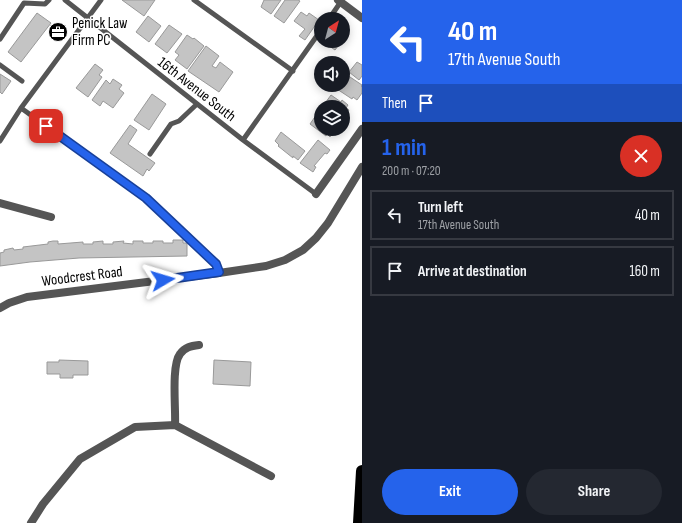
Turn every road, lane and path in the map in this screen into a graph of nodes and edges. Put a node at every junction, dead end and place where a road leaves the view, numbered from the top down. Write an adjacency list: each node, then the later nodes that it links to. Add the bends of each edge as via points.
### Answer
1 (49, 0): 9 (lane, via 45,4 24,3)
2 (65, 0): 7 (lane, 16th Avenue South)
3 (100, 0): 7 (lane)
4 (194, 0): 12 (lane)
5 (340, 1): 6 (lane); 8 (street)
6 (333, 12)
7 (88, 18): 14 (lane, 16th Avenue South); 15 (lane)
8 (362, 18)
9 (0, 39)
10 (314, 40): 12 (lane)
11 (0, 65): 13 (lane)
12 (293, 71): 17 (lane)
13 (22, 81)
14 (197, 104): 17 (lane, 16th Avenue South); 19 (lane, via 179,121 171,124)
15 (21, 108): 18 (lane); 24 (lane, via 146,198 216,264)
16 (362, 130): 21 (street)
17 (243, 140): 21 (lane, 16th Avenue South)
18 (0, 141)
19 (150, 154)
20 (362, 167): 24 (street, Woodcrest Road, via 328,222 303,250 285,260 266,266)
21 (316, 194)
22 (0, 203): 23 (street)
23 (51, 217)
24 (219, 272): 25 (street, Woodcrest Road, via 27,298)
25 (0, 308)
26 (199, 345): 27 (street, via 188,346 179,354 175,366)
27 (175, 425): 29 (street); 30 (street, via 135,427 80,459 43,504)
28 (362, 471): 31 (highway)
29 (270, 476)
30 (31, 523)
31 (359, 523)

